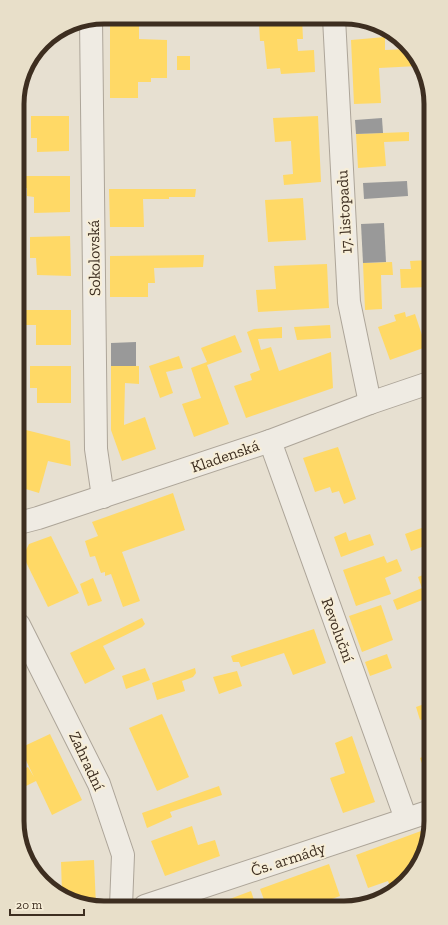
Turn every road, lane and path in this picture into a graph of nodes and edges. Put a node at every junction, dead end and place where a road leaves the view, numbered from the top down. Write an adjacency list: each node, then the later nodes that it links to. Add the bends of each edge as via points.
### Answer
1 (334, 24): 4 (street, 17. listopadu, via 349,302)
2 (91, 26): 6 (street, Sokolovská, via 96,449)
3 (424, 385): 4 (street, Kladenská)
4 (370, 403): 5 (street, Kladenská)
5 (270, 441): 6 (street, Kladenská); 10 (street, Revoluční)
6 (103, 497): 7 (street, Kladenská)
7 (24, 522)
8 (24, 634): 11 (street, Zahradní, via 99,784 123,855)
9 (424, 814): 10 (street, Čs. armády)
10 (406, 820): 12 (street, Čs. armády)
11 (120, 901)
12 (160, 901)

